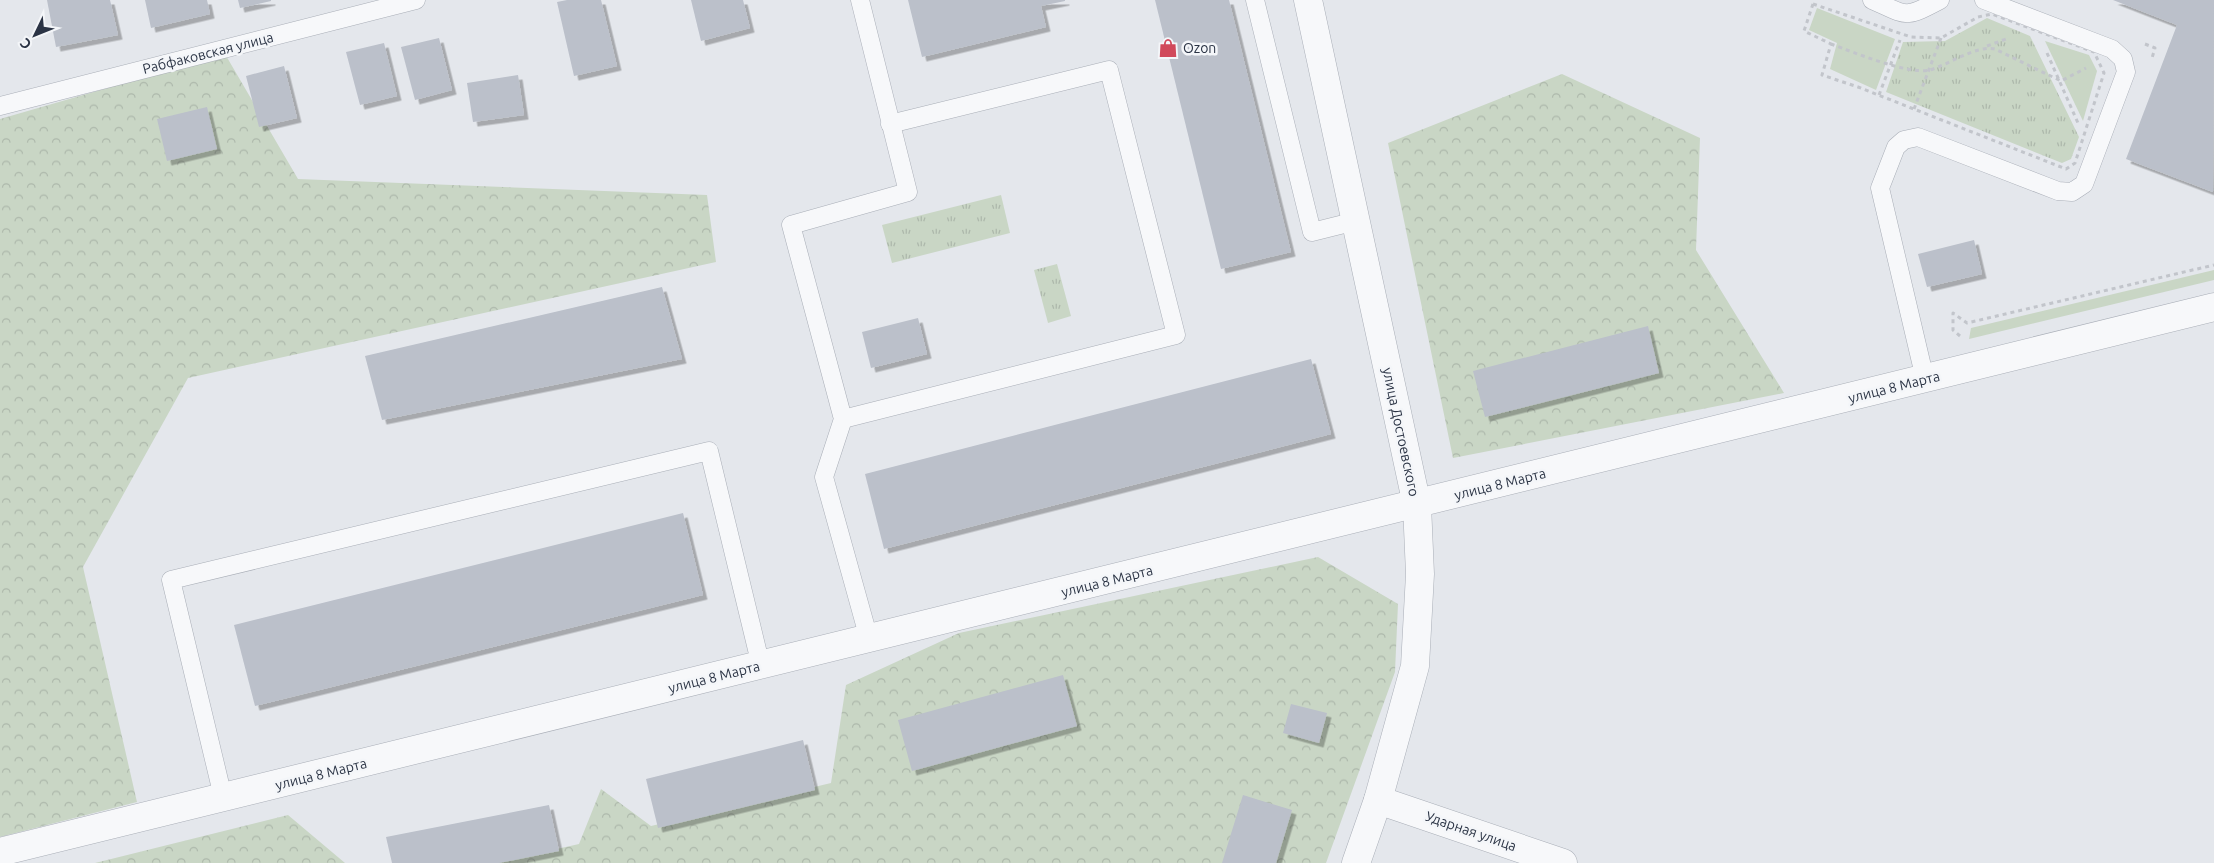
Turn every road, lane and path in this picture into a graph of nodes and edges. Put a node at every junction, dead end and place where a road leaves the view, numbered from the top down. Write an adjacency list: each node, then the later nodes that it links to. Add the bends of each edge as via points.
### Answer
1 (416, 0): 16 (lane, Рабфаковская улица)
2 (860, 0): 18 (lane)
3 (1255, 0): 20 (lane, via 1312,232)
4 (1308, 0): 20 (street, улица Достоевского)
5 (1872, 0): 6 (lane, via 1905,15)
6 (1940, 0)
7 (1984, 0): 22 (lane, via 2112,49 2122,59 2126,72 2084,184 2072,192 2058,191 1918,137 1904,140 1896,147 1880,188)
8 (1902, 35): 9 (path); 10 (path, via 1813,4 1804,31); 12 (path)
9 (1941, 38): 11 (path, via 1978,17 1992,14 2094,52); 13 (path)
10 (1831, 44): 12 (path); 15 (path, via 1822,75)
11 (2100, 62): 14 (path); 19 (path, via 2104,73)
12 (1891, 66): 13 (path); 15 (path)
13 (1928, 70): 14 (path, via 1985,47); 17 (path)
14 (2060, 81): 19 (path)
15 (1879, 95): 17 (path)
16 (0, 106)
17 (1914, 109): 19 (path, via 2066,169 2075,164)
18 (890, 124): 23 (lane, via 908,192 791,225); 23 (lane, via 1109,70 1176,335)
19 (2084, 137)
20 (1356, 221): 24 (street, улица Достоевского)
21 (2214, 307): 22 (street, улица 8 Марта)
22 (1925, 379): 24 (street, улица 8 Марта)
23 (843, 418): 25 (lane, via 824,477)
24 (1417, 505): 25 (street, улица 8 Марта); 28 (street, улица Достоевского, via 1420,574 1415,666)
25 (869, 639): 26 (street, улица 8 Марта)
26 (761, 666): 27 (street, улица 8 Марта); 27 (lane, via 709,451 171,580)
27 (224, 798): 29 (street, улица 8 Марта)
28 (1378, 800): 30 (street, улица Достоевского); 31 (street, Ударная улица)
29 (0, 852)
30 (1356, 863)
31 (1563, 863)

